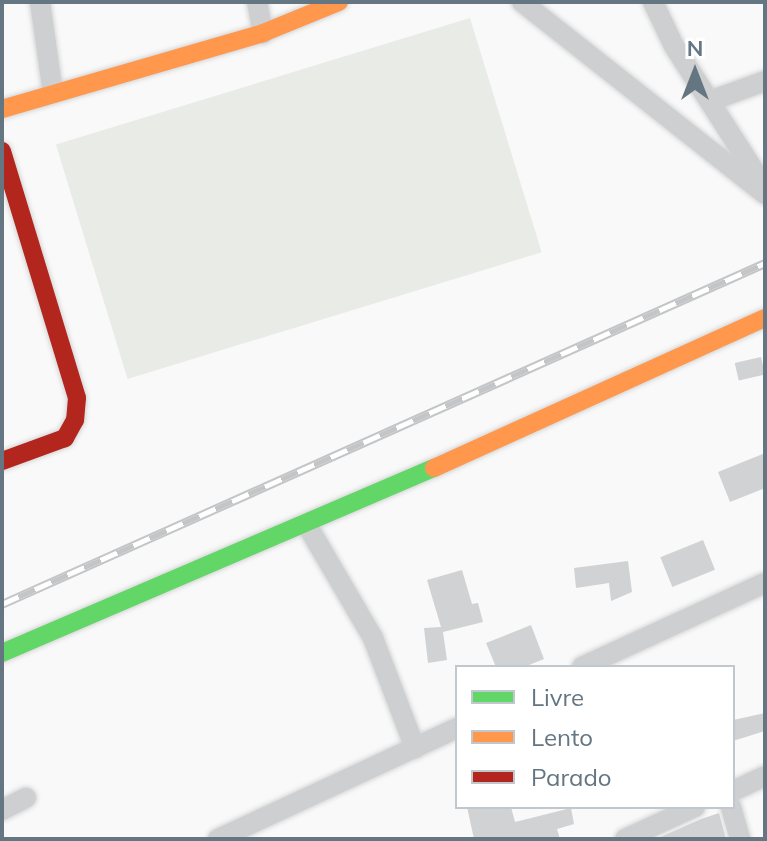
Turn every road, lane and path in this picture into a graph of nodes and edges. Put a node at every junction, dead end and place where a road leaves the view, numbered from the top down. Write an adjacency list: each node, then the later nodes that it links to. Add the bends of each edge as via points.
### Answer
1 (40, 2): 8 (street)
2 (257, 2): 6 (street)
3 (339, 2): 6 (street)
4 (522, 2): 12 (street)
5 (653, 2): 9 (street)
6 (263, 33): 8 (street)
7 (765, 81): 9 (street)
8 (53, 93): 10 (street)
9 (710, 101): 12 (street)
10 (2, 109)
11 (2, 151): 14 (street, via 77,398 75,420 65,438)
12 (765, 191)
13 (765, 318): 15 (street)
14 (2, 461)
15 (307, 525): 17 (street); 20 (street, via 373,638)
16 (765, 583): 18 (street)
17 (2, 653)
18 (586, 665)
19 (455, 729): 20 (street)
20 (415, 748): 27 (street)
21 (765, 776): 22 (street)
22 (735, 790)
23 (26, 798): 26 (street)
24 (691, 809): 28 (street)
25 (732, 809): 29 (street)
26 (2, 810)
27 (218, 839)
28 (625, 839)
29 (740, 839)

